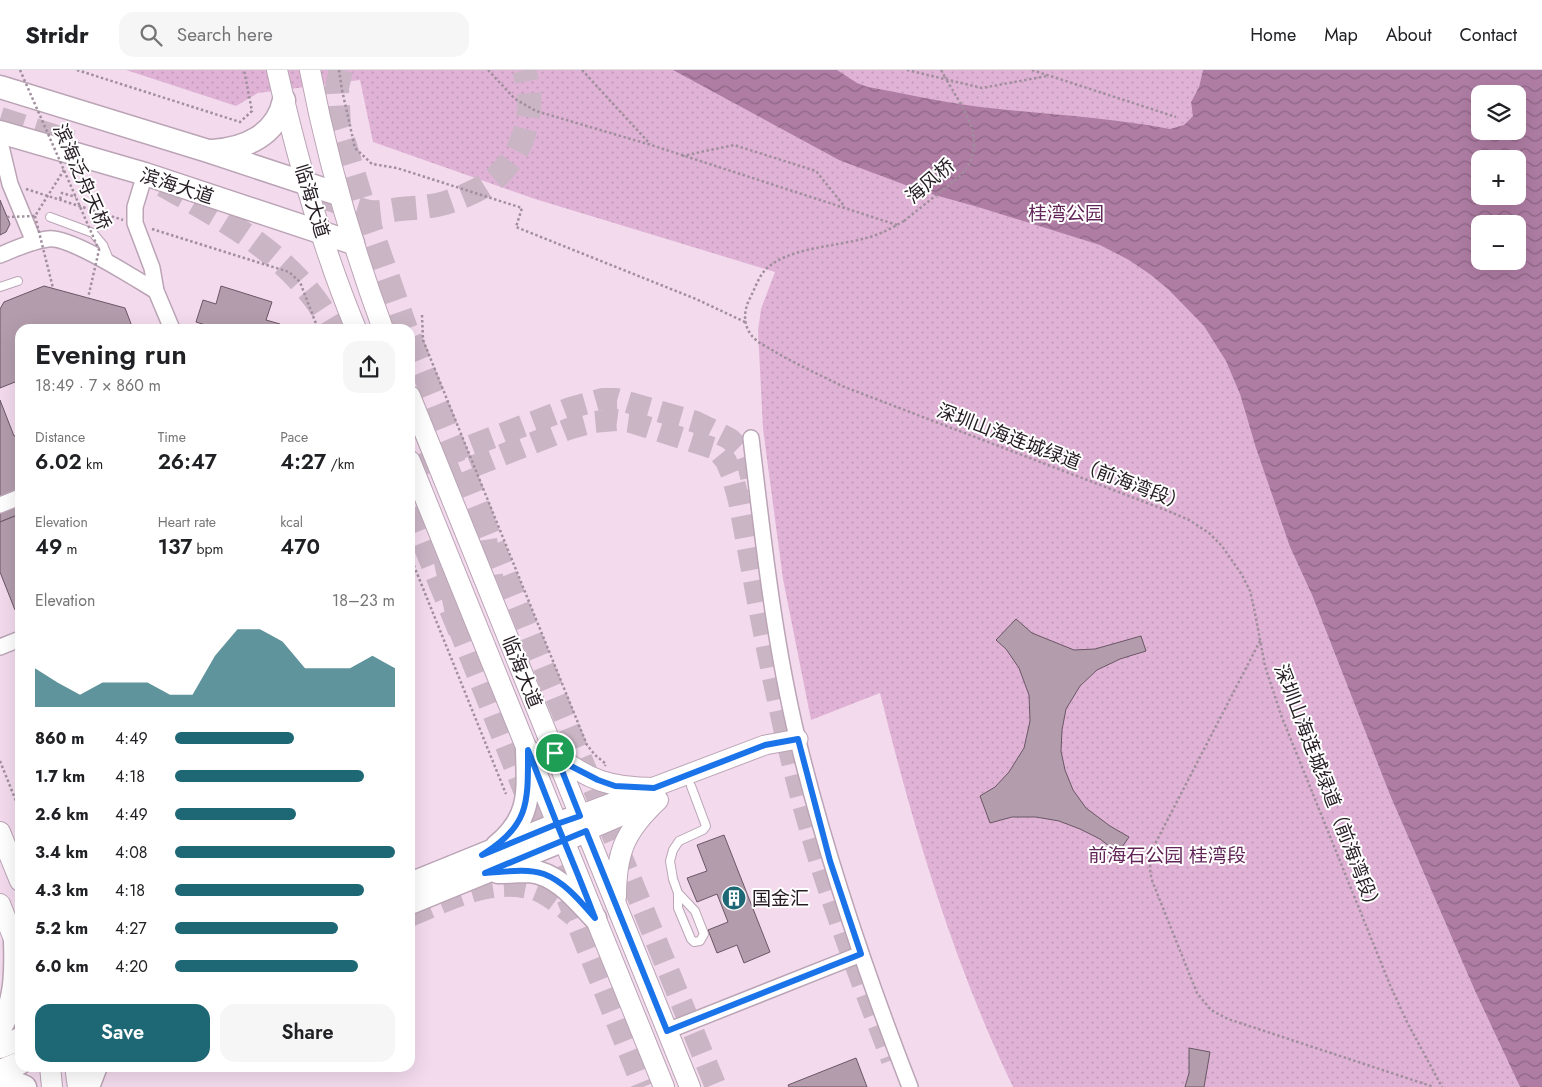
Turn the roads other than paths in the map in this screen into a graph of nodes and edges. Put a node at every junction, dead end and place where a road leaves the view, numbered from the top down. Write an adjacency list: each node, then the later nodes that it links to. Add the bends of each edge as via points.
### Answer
1 (277, 70): 4 (main road, 临海大道)
2 (310, 70): 10 (main road, 临海大道)
3 (0, 87): 7 (main road)
4 (284, 100): 7 (main road, via 282,113 256,140 239,147); 9 (main road, 临海大道)
5 (0, 132): 8 (main road, 滨海大道)
6 (0, 142): 13 (street, via 10,184)
7 (208, 151): 9 (main road)
8 (145, 174): 12 (main road, 滨海大道); 19 (street, via 134,207 134,224 152,268)
9 (306, 184): 10 (main road); 12 (main road, 临海大道)
10 (338, 194): 14 (main road, 临海大道)
11 (50, 217): 16 (lane, via 93,233 103,245)
12 (320, 233): 14 (main road, 滨海大道); 21 (main road, 临海大道)
13 (34, 242): 15 (street); 16 (street, via 49,238 68,242)
14 (353, 243): 22 (main road, 临海大道)
15 (0, 255)
16 (111, 264): 19 (street)
17 (18, 280): 18 (lane)
18 (0, 287)
19 (156, 291): 20 (street)
20 (170, 324)
21 (354, 324)
22 (382, 324)
23 (415, 408): 32 (main road, 临海大道)
24 (751, 438): 30 (street, via 763,543)
25 (415, 486): 31 (main road, 临海大道)
26 (15, 499): 27 (street)
27 (0, 505)
28 (15, 641): 29 (street)
29 (0, 647)
30 (798, 739): 33 (street, via 770,755); 34 (street, via 765,745); 47 (street, via 830,861)
31 (528, 750): 37 (main road, 临海大道); 38 (main road, via 526,805 512,833)
32 (555, 753): 34 (main road, via 567,764 598,780); 35 (main road, 临海大道)
33 (691, 786): 34 (street); 41 (lane, via 706,826 678,841 673,850 671,868)
34 (656, 794): 35 (street); 44 (main road, via 624,843 618,861)
35 (583, 823): 37 (main road); 44 (main road, 临海大道)
36 (0, 832): 39 (main road)
37 (560, 832): 38 (main road); 45 (main road, 临海大道)
38 (483, 864): 40 (main road); 42 (main road); 45 (main road, via 544,874 559,882)
39 (15, 869)
40 (415, 883)
41 (678, 893): 41 (lane, via 678,908 690,938 694,942 700,941 704,934 695,911)
42 (415, 901)
43 (0, 904): 46 (main road)
44 (616, 904): 50 (main road, 临海大道)
45 (595, 918): 63 (main road, 临海大道)
46 (15, 942)
47 (861, 954): 50 (street); 65 (street)
48 (15, 978): 49 (main road, via 8,1013)
49 (0, 1029)
50 (667, 1031): 64 (main road, 临海大道)
51 (15, 1041): 52 (main road)
52 (0, 1047)
53 (15, 1065): 54 (main road)
54 (0, 1071)
55 (51, 1072): 60 (main road)
56 (76, 1072): 61 (main road)
57 (94, 1072): 62 (main road)
58 (0, 1081): 59 (main road)
59 (25, 1087)
60 (52, 1087)
61 (78, 1087)
62 (88, 1087)
63 (664, 1087)
64 (690, 1087)
65 (910, 1087)

